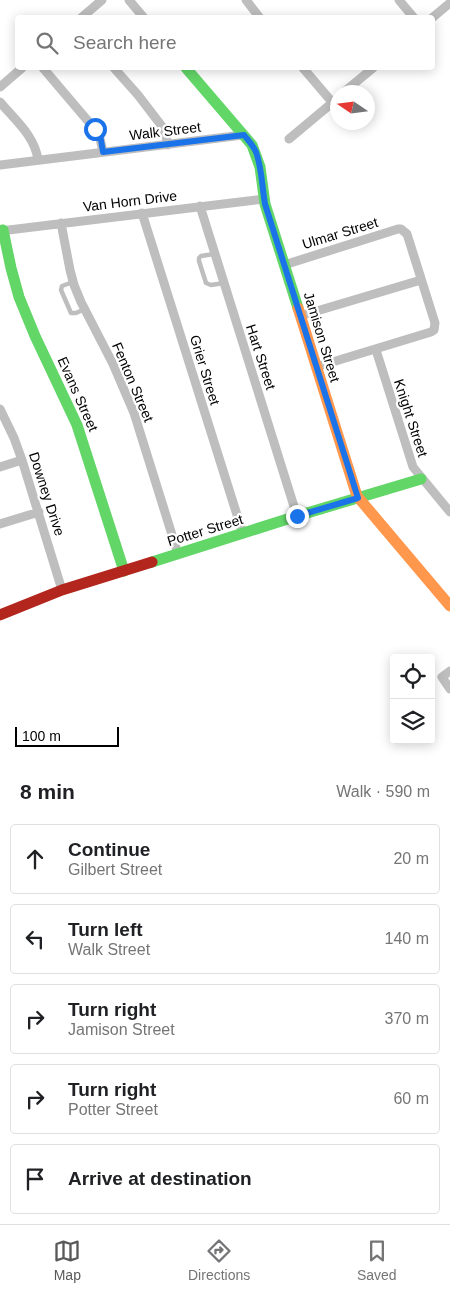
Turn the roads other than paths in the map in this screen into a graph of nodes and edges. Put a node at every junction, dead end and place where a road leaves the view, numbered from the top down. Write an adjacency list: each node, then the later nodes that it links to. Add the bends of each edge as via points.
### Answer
1 (102, 0): 6 (street)
2 (129, 0): 7 (street)
3 (246, 0): 8 (street)
4 (399, 0): 9 (street)
5 (450, 3): 10 (street)
6 (84, 15)
7 (142, 15)
8 (258, 15)
9 (412, 15)
10 (435, 16)
11 (20, 70): 18 (street)
12 (46, 70): 25 (street, via 99,134)
13 (116, 70): 24 (street, via 164,129)
14 (188, 70): 22 (street, Jamison Street)
15 (305, 70): 19 (street)
16 (371, 70): 17 (street)
17 (352, 85)
18 (0, 87)
19 (330, 95)
20 (0, 102): 26 (street, via 33,142)
21 (330, 104): 23 (street)
22 (244, 135): 24 (street, Walk Street); 28 (street, Jamison Street, via 256,151)
23 (289, 139)
24 (168, 145): 25 (street, Walk Street)
25 (103, 152): 26 (street, Walk Street)
26 (38, 160): 27 (street, Walk Street)
27 (0, 165)
28 (264, 199): 29 (street, Van Horn Drive); 34 (street, Jamison Street)
29 (200, 206): 30 (street, Van Horn Drive); 33 (street, Hart Street)
30 (142, 213): 31 (street, Van Horn Drive); 51 (street, Grier Street)
31 (60, 223): 32 (street, Van Horn Drive); 36 (street, Fenton Street)
32 (2, 231): 53 (street, Evans Street, via 21,306 77,425)
33 (214, 254): 37 (street, Hart Street); 37 (lane, via 199,258 206,283)
34 (284, 265): 35 (street, Ulmar Street, via 398,229 407,234); 39 (street, Jamison Street)
35 (421, 280): 39 (street); 40 (street, via 435,323 434,330)
36 (73, 282): 38 (street, Fenton Street); 38 (lane, via 61,287 71,313)
37 (224, 283): 49 (street, Hart Street)
38 (85, 309): 52 (street, Fenton Street, via 134,413)
39 (300, 316): 41 (street, Jamison Street)
40 (376, 350): 41 (street); 45 (street, Knight Street, via 410,461)
41 (316, 367): 46 (street, Jamison Street)
42 (0, 410): 43 (street, Downey Drive)
43 (22, 460): 44 (street); 47 (street, Downey Drive)
44 (0, 467)
45 (422, 479): 46 (street, Potter Street); 48 (street, Knight Street)
46 (358, 498): 49 (street, Potter Street); 55 (street, Jamison Street)
47 (39, 512): 50 (street); 54 (street, Downey Drive)
48 (450, 512)
49 (297, 516): 51 (street, Potter Street)
50 (0, 524)
51 (243, 534): 52 (street, Potter Street)
52 (178, 554): 53 (street, Potter Street)
53 (124, 571): 54 (street, Potter Street)
54 (62, 590): 56 (street, Potter Street)
55 (449, 604)
56 (0, 616)
57 (450, 671): 58 (street, via 442,677)
58 (450, 689)

